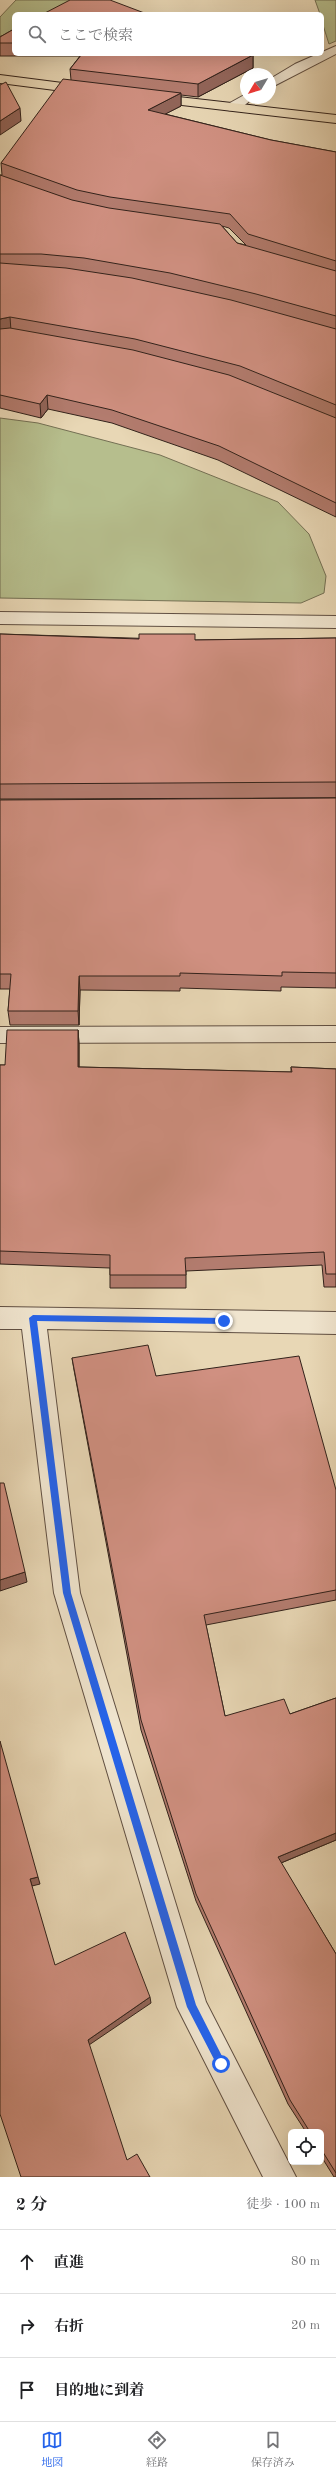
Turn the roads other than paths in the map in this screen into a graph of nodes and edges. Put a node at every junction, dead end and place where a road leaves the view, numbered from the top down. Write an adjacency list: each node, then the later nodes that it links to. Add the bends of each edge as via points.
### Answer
1 (336, 50): 3 (street)
2 (323, 56): 5 (street)
3 (324, 56)
4 (0, 79): 6 (main road)
5 (276, 80)
6 (96, 92)
7 (141, 97): 9 (main road)
8 (240, 102): 9 (street)
9 (232, 107): 10 (main road)
10 (336, 119)
11 (0, 618): 12 (street)
12 (336, 622)
13 (336, 1034): 14 (street)
14 (0, 1035)
15 (0, 1318): 16 (street)
16 (33, 1318): 17 (street); 18 (street, via 67,1593 192,2007)
17 (336, 1323)
18 (280, 2177)

